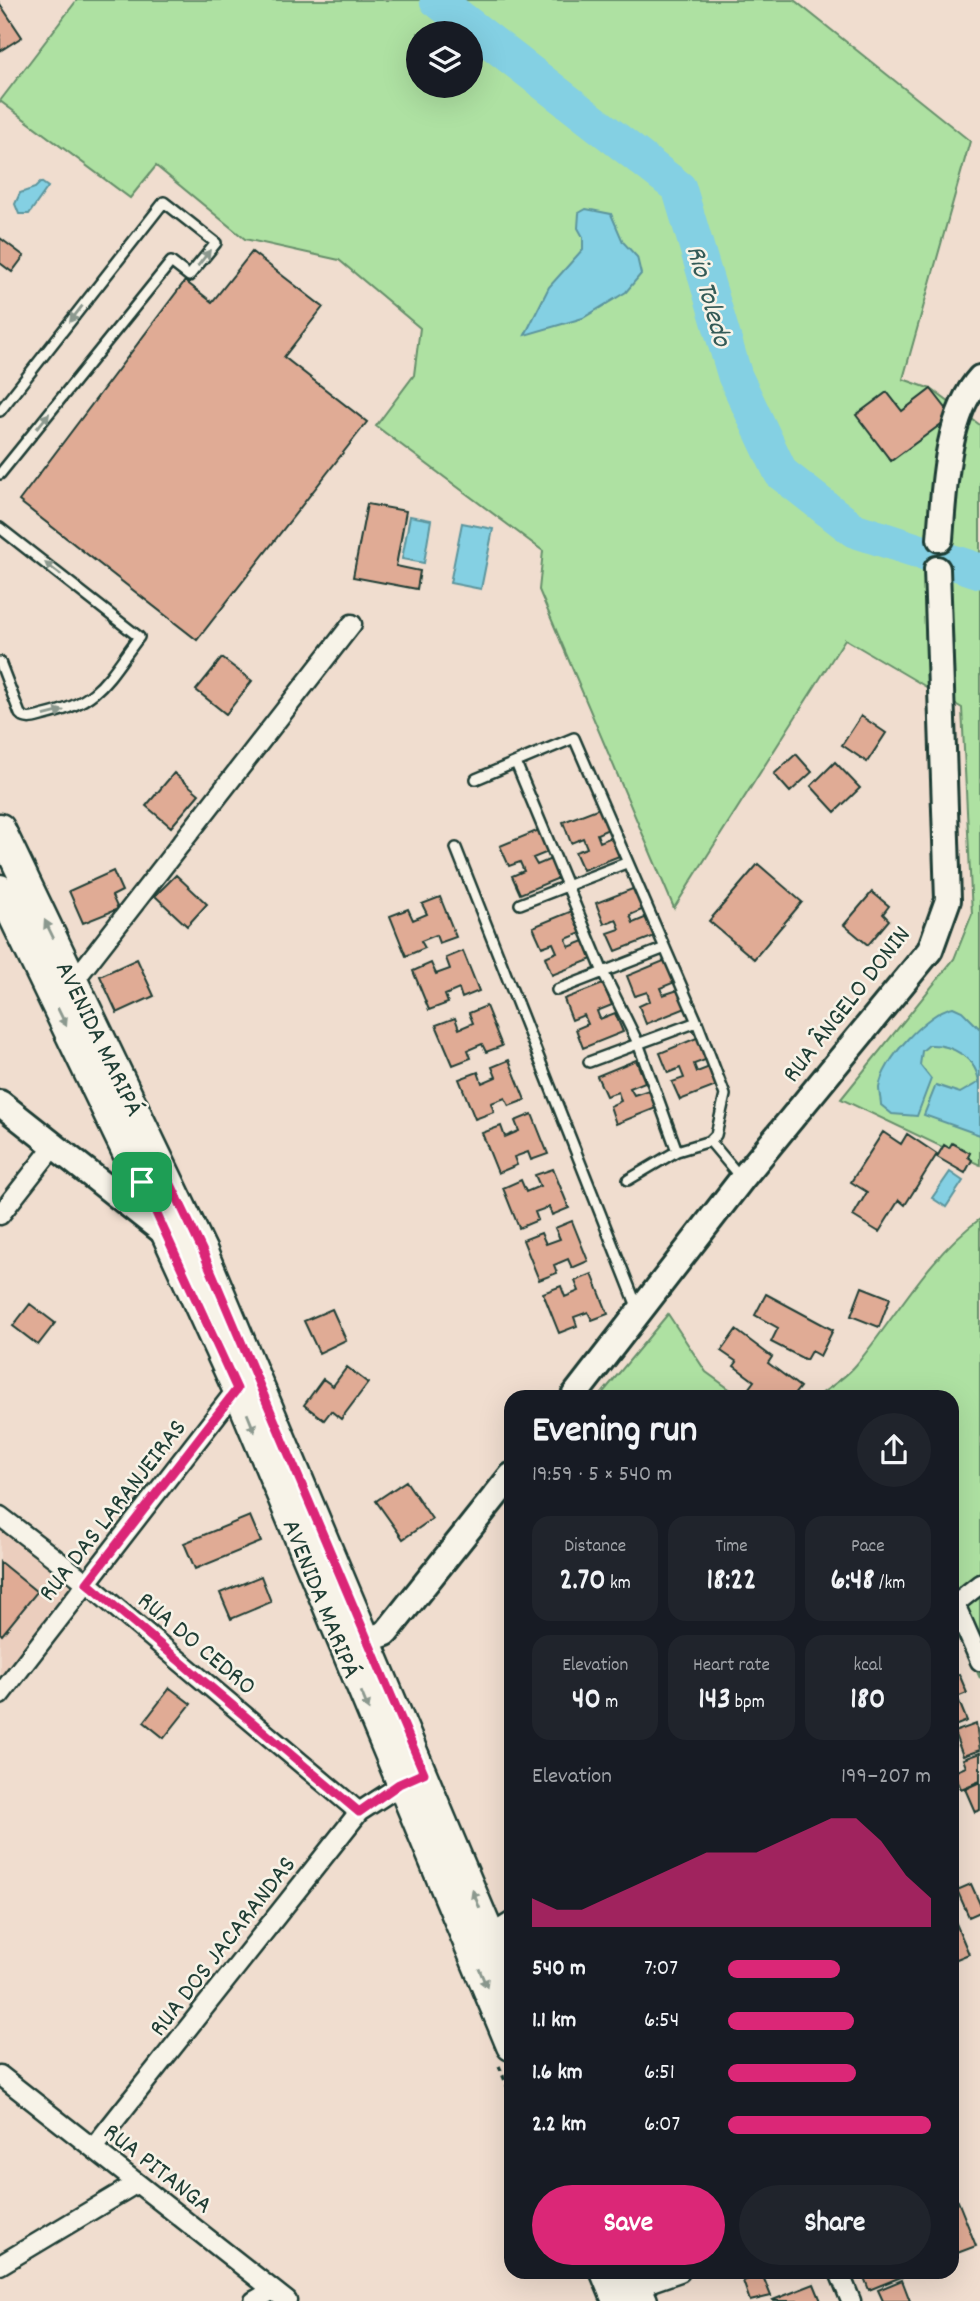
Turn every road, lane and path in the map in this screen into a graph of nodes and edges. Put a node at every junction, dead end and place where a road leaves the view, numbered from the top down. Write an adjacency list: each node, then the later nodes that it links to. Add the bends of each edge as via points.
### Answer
1 (980, 378): 5 (street, via 958,418)
2 (0, 411): 3 (lane, one-way to 2, via 171,262 189,276 216,243 164,202)
3 (0, 474)
4 (0, 528): 8 (lane, one-way to 4, via 20,714 30,719 94,696 139,637)
5 (940, 539): 6 (street)
6 (937, 569): 30 (street, RUA ÂNGELO DONIN, via 948,900 930,950)
7 (352, 624): 19 (street)
8 (0, 662)
9 (516, 763): 10 (lane); 13 (lane, via 574,738); 14 (lane)
10 (477, 779)
11 (0, 828): 19 (main road, AVENIDA MARIPÁ, one-way to 11)
12 (456, 848): 33 (lane)
13 (626, 863): 14 (lane); 17 (lane)
14 (566, 886): 16 (lane); 18 (lane)
15 (0, 889): 28 (main road, AVENIDA MARIPÁ, one-way to 28)
16 (520, 904)
17 (664, 948): 18 (lane); 21 (lane)
18 (603, 972): 20 (lane); 22 (lane)
19 (74, 981): 28 (main road, AVENIDA MARIPÁ)
20 (557, 990)
21 (697, 1022): 22 (lane); 25 (lane, via 725,1095 716,1135)
22 (638, 1043): 23 (lane); 27 (lane)
23 (589, 1062)
24 (0, 1103): 26 (street)
25 (710, 1142): 27 (lane); 30 (lane)
26 (54, 1146): 31 (street); 32 (street)
27 (677, 1151): 29 (lane)
28 (154, 1179): 32 (main road, AVENIDA MARIPÁ)
29 (628, 1180)
30 (742, 1180): 33 (street, RUA ÂNGELO DONIN)
31 (0, 1215)
32 (178, 1229): 34 (main road, AVENIDA MARIPÁ)
33 (640, 1314): 35 (street, RUA ÂNGELO DONIN)
34 (247, 1385): 38 (street, RUA DAS LARANJEIRAS); 42 (main road, AVENIDA MARIPÁ)
35 (579, 1390)
36 (504, 1485): 42 (street, via 386,1633)
37 (0, 1516): 38 (street, RUA DO CEDRO)
38 (87, 1583): 44 (street, RUA DAS LARANJEIRAS); 46 (street, RUA DO CEDRO)
39 (980, 1584): 40 (street)
40 (959, 1600)
41 (959, 1617): 43 (street)
42 (356, 1644): 45 (main road, AVENIDA MARIPÁ)
43 (980, 1661)
44 (0, 1695)
45 (412, 1779): 46 (street, RUA DOS JACARANDAS); 47 (main road, AVENIDA MARIPÁ)
46 (359, 1812): 51 (street, RUA DOS JACARANDAS)
47 (490, 1935): 48 (main road, AVENIDA MARIPÁ); 49 (main road, AVENIDA MARIPÁ, one-way to 49)
48 (504, 1968)
49 (504, 2009)
50 (4, 2083): 51 (street, RUA PITANGA)
51 (93, 2148): 52 (street, RUA PITANGA)
52 (137, 2183): 53 (street); 57 (street, RUA PITANGA)
53 (0, 2265)
54 (656, 2279): 56 (street)
55 (842, 2279): 59 (street)
56 (624, 2288)
57 (280, 2295): 58 (street)
58 (254, 2301)
59 (851, 2301)

